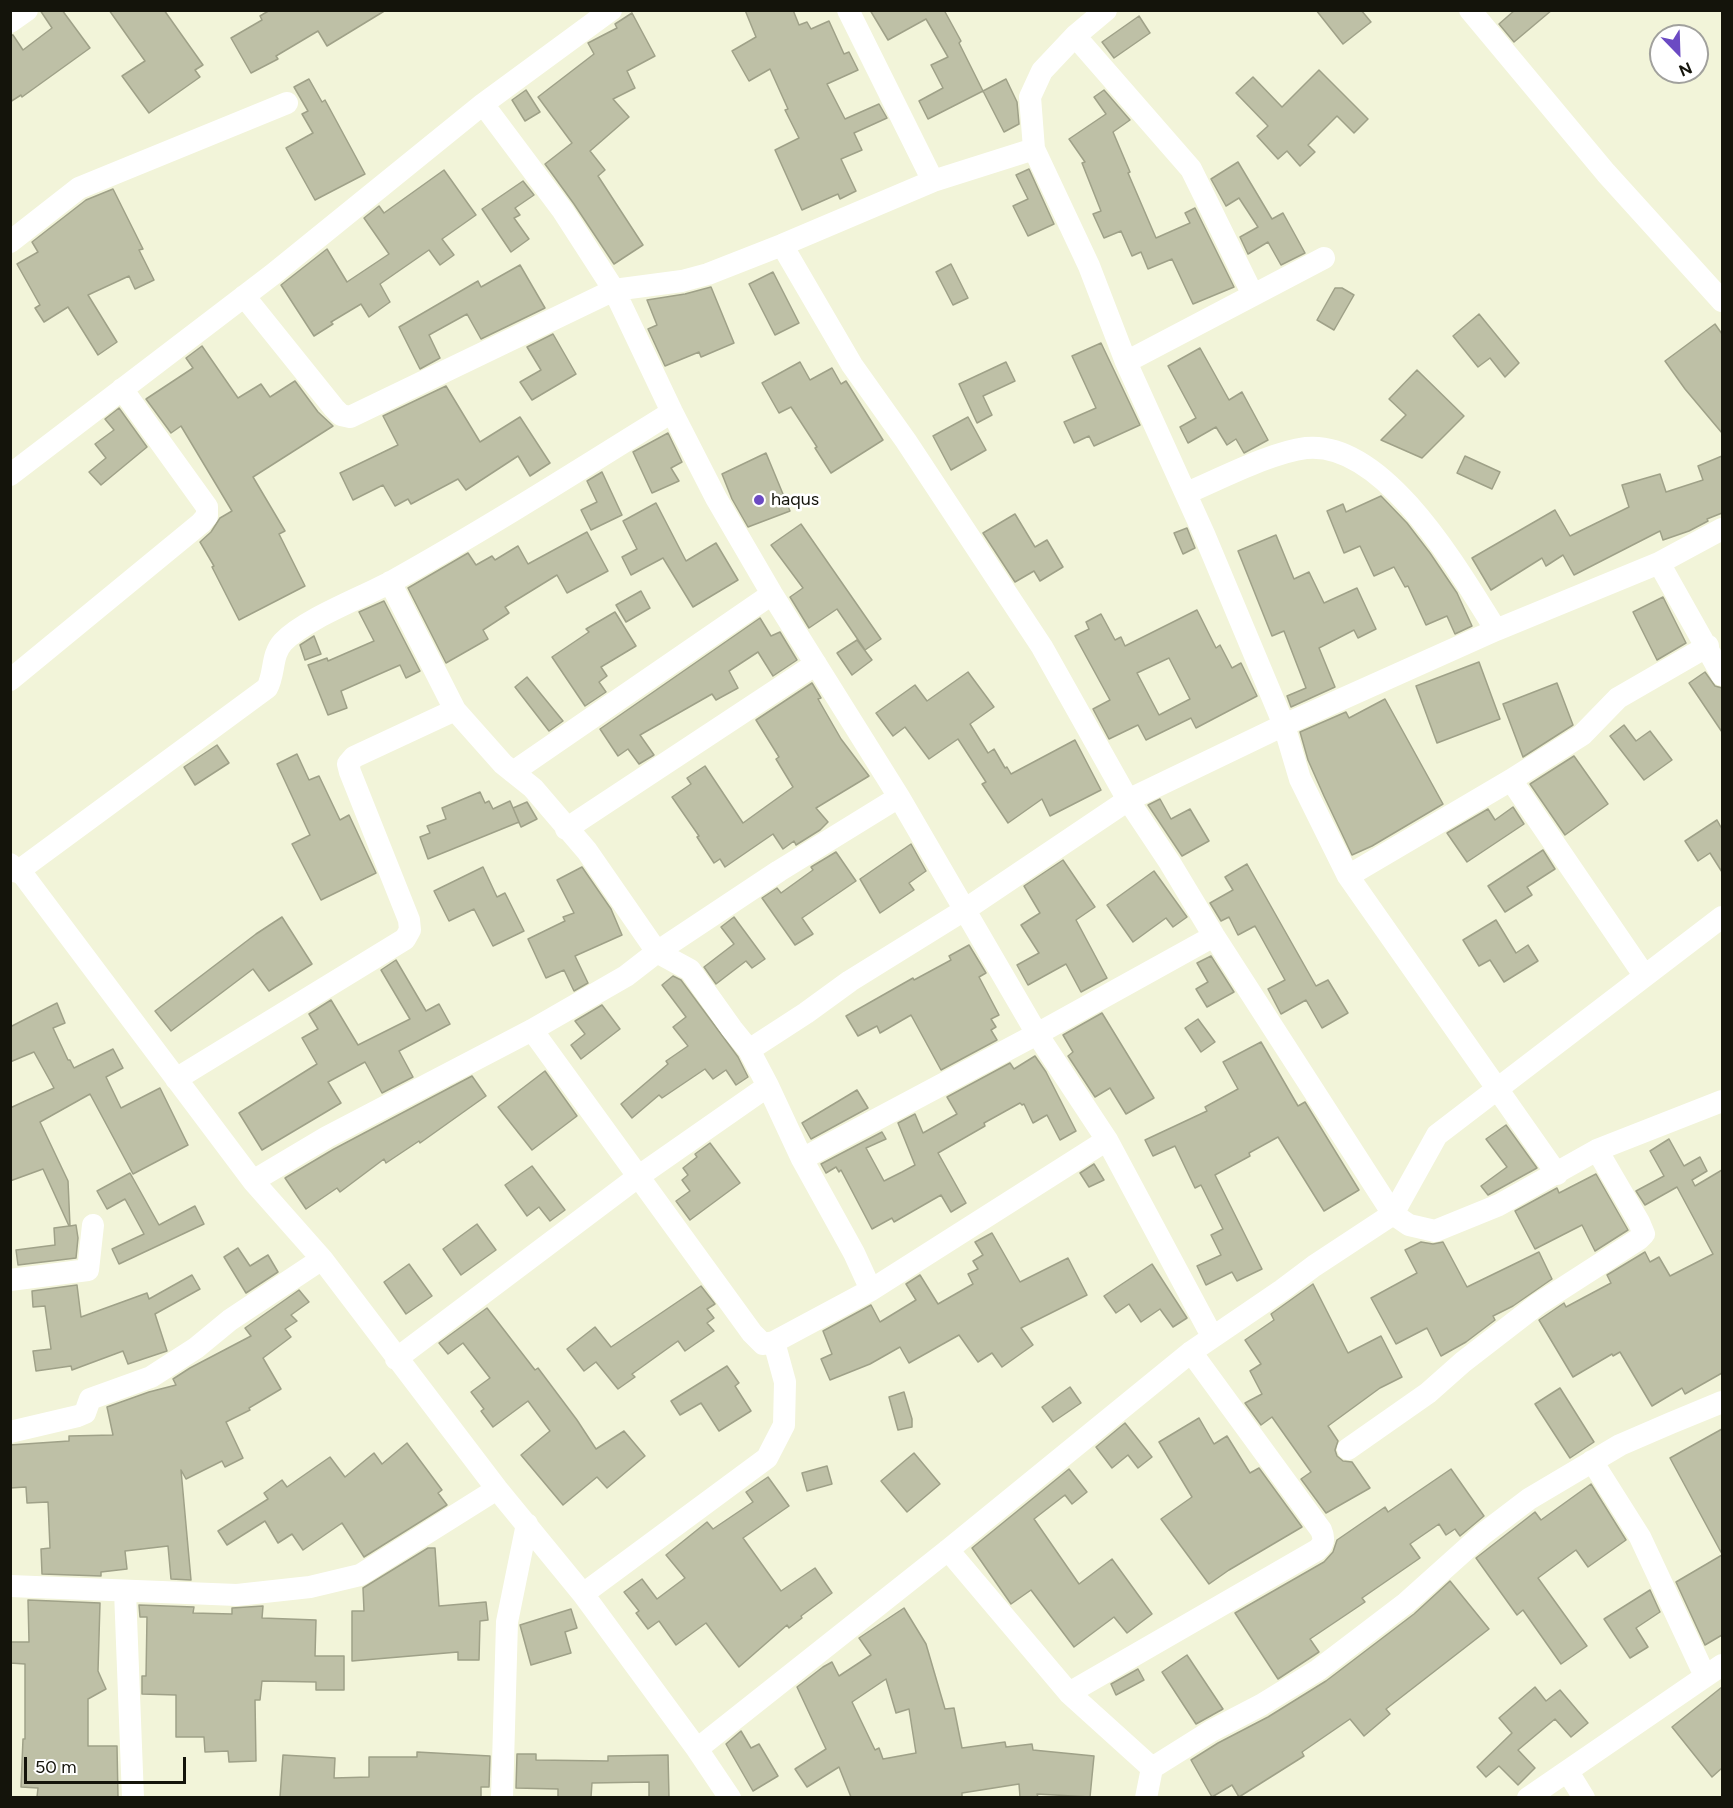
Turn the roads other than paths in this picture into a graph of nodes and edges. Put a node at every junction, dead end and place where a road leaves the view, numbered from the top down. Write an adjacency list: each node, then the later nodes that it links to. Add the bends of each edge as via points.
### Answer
1 (27, 10): 6 (street)
2 (611, 10): 9 (street)
3 (848, 10): 11 (street)
4 (1106, 10): 7 (street)
5 (1470, 10): 18 (street, via 1606,173)
6 (10, 22)
7 (1075, 36): 10 (street, via 1042,71 1030,97); 17 (street, via 1191,169)
8 (287, 103): 12 (street, via 79,188)
9 (483, 104): 15 (street, via 563,211); 16 (street)
10 (1034, 149): 11 (street); 19 (street, via 1089,266)
11 (933, 181): 13 (street)
12 (10, 243)
13 (782, 245): 15 (street, via 682,281); 38 (street, via 852,365 1042,647)
14 (1324, 258): 17 (street)
15 (614, 290): 16 (street, via 350,417 334,408); 21 (street)
16 (244, 296): 20 (street)
17 (1253, 296): 19 (street)
18 (1722, 301)
19 (1126, 362): 23 (street)
20 (122, 389): 22 (street); 32 (street, via 207,507 207,516)
21 (672, 412): 26 (street); 27 (street)
22 (10, 475)
23 (1187, 493): 28 (street, via 1305,448 1327,448 1354,457 1382,478 1417,516 1450,558); 34 (street)
24 (1722, 529): 25 (street)
25 (1659, 563): 28 (street); 29 (street)
26 (390, 582): 33 (street); 40 (street, via 284,641 267,688)
27 (772, 594): 30 (street); 35 (street)
28 (1496, 630): 34 (street)
29 (1708, 646): 31 (street); 36 (street, via 1618,698 1582,735)
30 (816, 664): 37 (street); 39 (street)
31 (1722, 675)
32 (10, 680)
33 (455, 710): 35 (street); 50 (street, via 354,757 348,764 409,920 411,930 405,939)
34 (1284, 725): 38 (street); 41 (street, via 1300,779)
35 (513, 772): 39 (street, via 532,788)
36 (1511, 780): 41 (street); 46 (street)
37 (899, 797): 42 (street); 45 (street)
38 (1128, 800): 42 (street); 44 (street)
39 (566, 829): 45 (street, via 587,851)
40 (15, 874): 50 (street)
41 (1348, 876): 52 (street)
42 (966, 909): 48 (street); 49 (street)
43 (1722, 916): 46 (street)
44 (1214, 936): 48 (street); 60 (street)
45 (657, 952): 47 (street, via 626,976); 49 (street, via 690,970)
46 (1644, 975): 52 (street)
47 (532, 1030): 58 (street); 59 (street, via 327,1137)
48 (1037, 1034): 54 (street); 56 (street)
49 (749, 1050): 51 (street)
50 (176, 1079): 59 (street)
51 (768, 1086): 56 (street); 58 (street)
52 (1496, 1090): 57 (street); 60 (street, via 1437,1135)
53 (1722, 1101): 55 (street)
54 (1107, 1140): 64 (street); 65 (street)
55 (1598, 1150): 57 (street); 71 (street, via 1644,1234 1538,1305 1428,1393)
56 (802, 1159): 64 (street)
57 (1557, 1174): 60 (street, via 1499,1205 1435,1231 1409,1226)
58 (639, 1176): 66 (street, via 752,1333 763,1344); 68 (street)
59 (253, 1181): 62 (street)
60 (1393, 1214): 65 (street)
61 (93, 1225): 63 (street, via 88,1270)
62 (322, 1259): 68 (street); 70 (street, via 151,1377 90,1399 85,1413 78,1416)
63 (10, 1280)
64 (871, 1290): 66 (street)
65 (1212, 1336): 67 (street)
66 (774, 1342): 78 (street, via 785,1382 784,1425 766,1458)
67 (1191, 1352): 75 (street); 80 (street, via 1322,1530 1323,1545)
68 (396, 1359): 73 (street)
69 (1722, 1402): 72 (street)
70 (10, 1432)
71 (1348, 1449)
72 (1592, 1461): 79 (street, via 1640,1537); 82 (street, via 1529,1499 1483,1534 1406,1604 1318,1670)
73 (497, 1489): 74 (street); 77 (street, via 360,1575 310,1587 237,1596)
74 (526, 1524): 78 (street); 85 (street, via 507,1622)
75 (948, 1550): 80 (street); 81 (street)
76 (10, 1586): 77 (street)
77 (125, 1591): 84 (street)
78 (583, 1594): 81 (street)
79 (1714, 1671): 83 (street)
80 (1069, 1693): 82 (street)
81 (697, 1749): 86 (street)
82 (1152, 1768): 87 (street)
83 (1568, 1772): 88 (street); 89 (street)
84 (132, 1797)
85 (502, 1797)
86 (730, 1797)
87 (1146, 1797)
88 (1528, 1797)
89 (1584, 1797)

